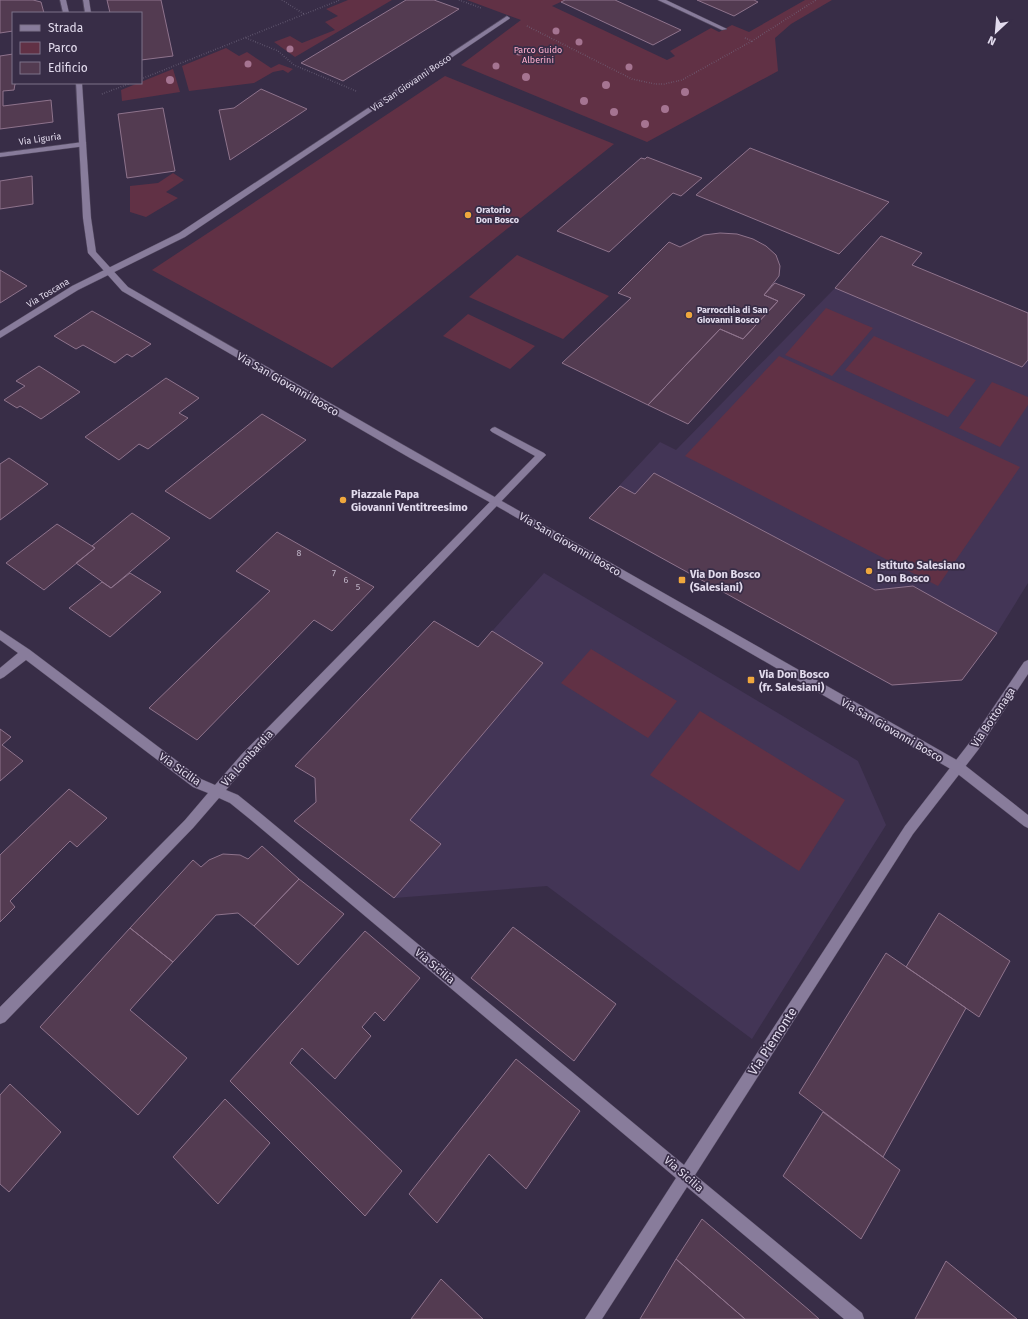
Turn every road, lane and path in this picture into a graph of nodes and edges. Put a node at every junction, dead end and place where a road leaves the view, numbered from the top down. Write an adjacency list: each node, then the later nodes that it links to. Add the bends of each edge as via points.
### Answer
1 (86, 0): 9 (street)
2 (282, 0): 10 (path)
3 (340, 0): 10 (path)
4 (459, 0): 11 (path)
5 (661, 0): 12 (street)
6 (816, 0): 14 (path)
7 (62, 1): 8 (street)
8 (66, 12)
9 (88, 12)
10 (304, 14): 13 (path)
11 (508, 18): 14 (path, via 646,84 686,80); 19 (street, Via San Giovanni Bosco)
12 (724, 29): 14 (path)
13 (245, 37): 15 (path); 19 (path, via 278,51 294,65)
14 (752, 41)
15 (142, 79)
16 (79, 84): 18 (street, Via San Giovanni Bosco)
17 (129, 84): 18 (path, via 104,94)
18 (79, 98): 20 (street, Via San Giovanni Bosco)
19 (381, 102): 22 (street, Via San Giovanni Bosco, via 182,235)
20 (83, 144): 21 (street, Via Liguria); 22 (street, Via San Giovanni Bosco, via 87,218 92,253)
21 (0, 154)
22 (109, 271): 23 (street, Via Toscana, via 75,288); 25 (street, Via San Giovanni Bosco, via 125,289 149,304)
23 (0, 335)
24 (495, 430): 25 (street, Via Lombardia, via 541,455)
25 (496, 501): 30 (street, Via San Giovanni Bosco); 31 (street, Via Lombardia, via 246,758)
26 (0, 634): 27 (street, Via Sicilia)
27 (26, 653): 29 (street); 31 (street, Via Sicilia, via 197,783)
28 (1028, 665): 30 (street, Via Bottonaga)
29 (0, 674)
30 (958, 767): 32 (street, Via San Giovanni Bosco); 34 (street, Via Piemonte, via 909,830)
31 (217, 792): 33 (street, Via Lombardia, via 189,824); 34 (street, Via Sicilia, via 234,799 255,816)
32 (1028, 822)
33 (0, 1017)
34 (685, 1174): 35 (street, Via Piemonte); 36 (street, Via Sicilia)
35 (593, 1319)
36 (856, 1319)

